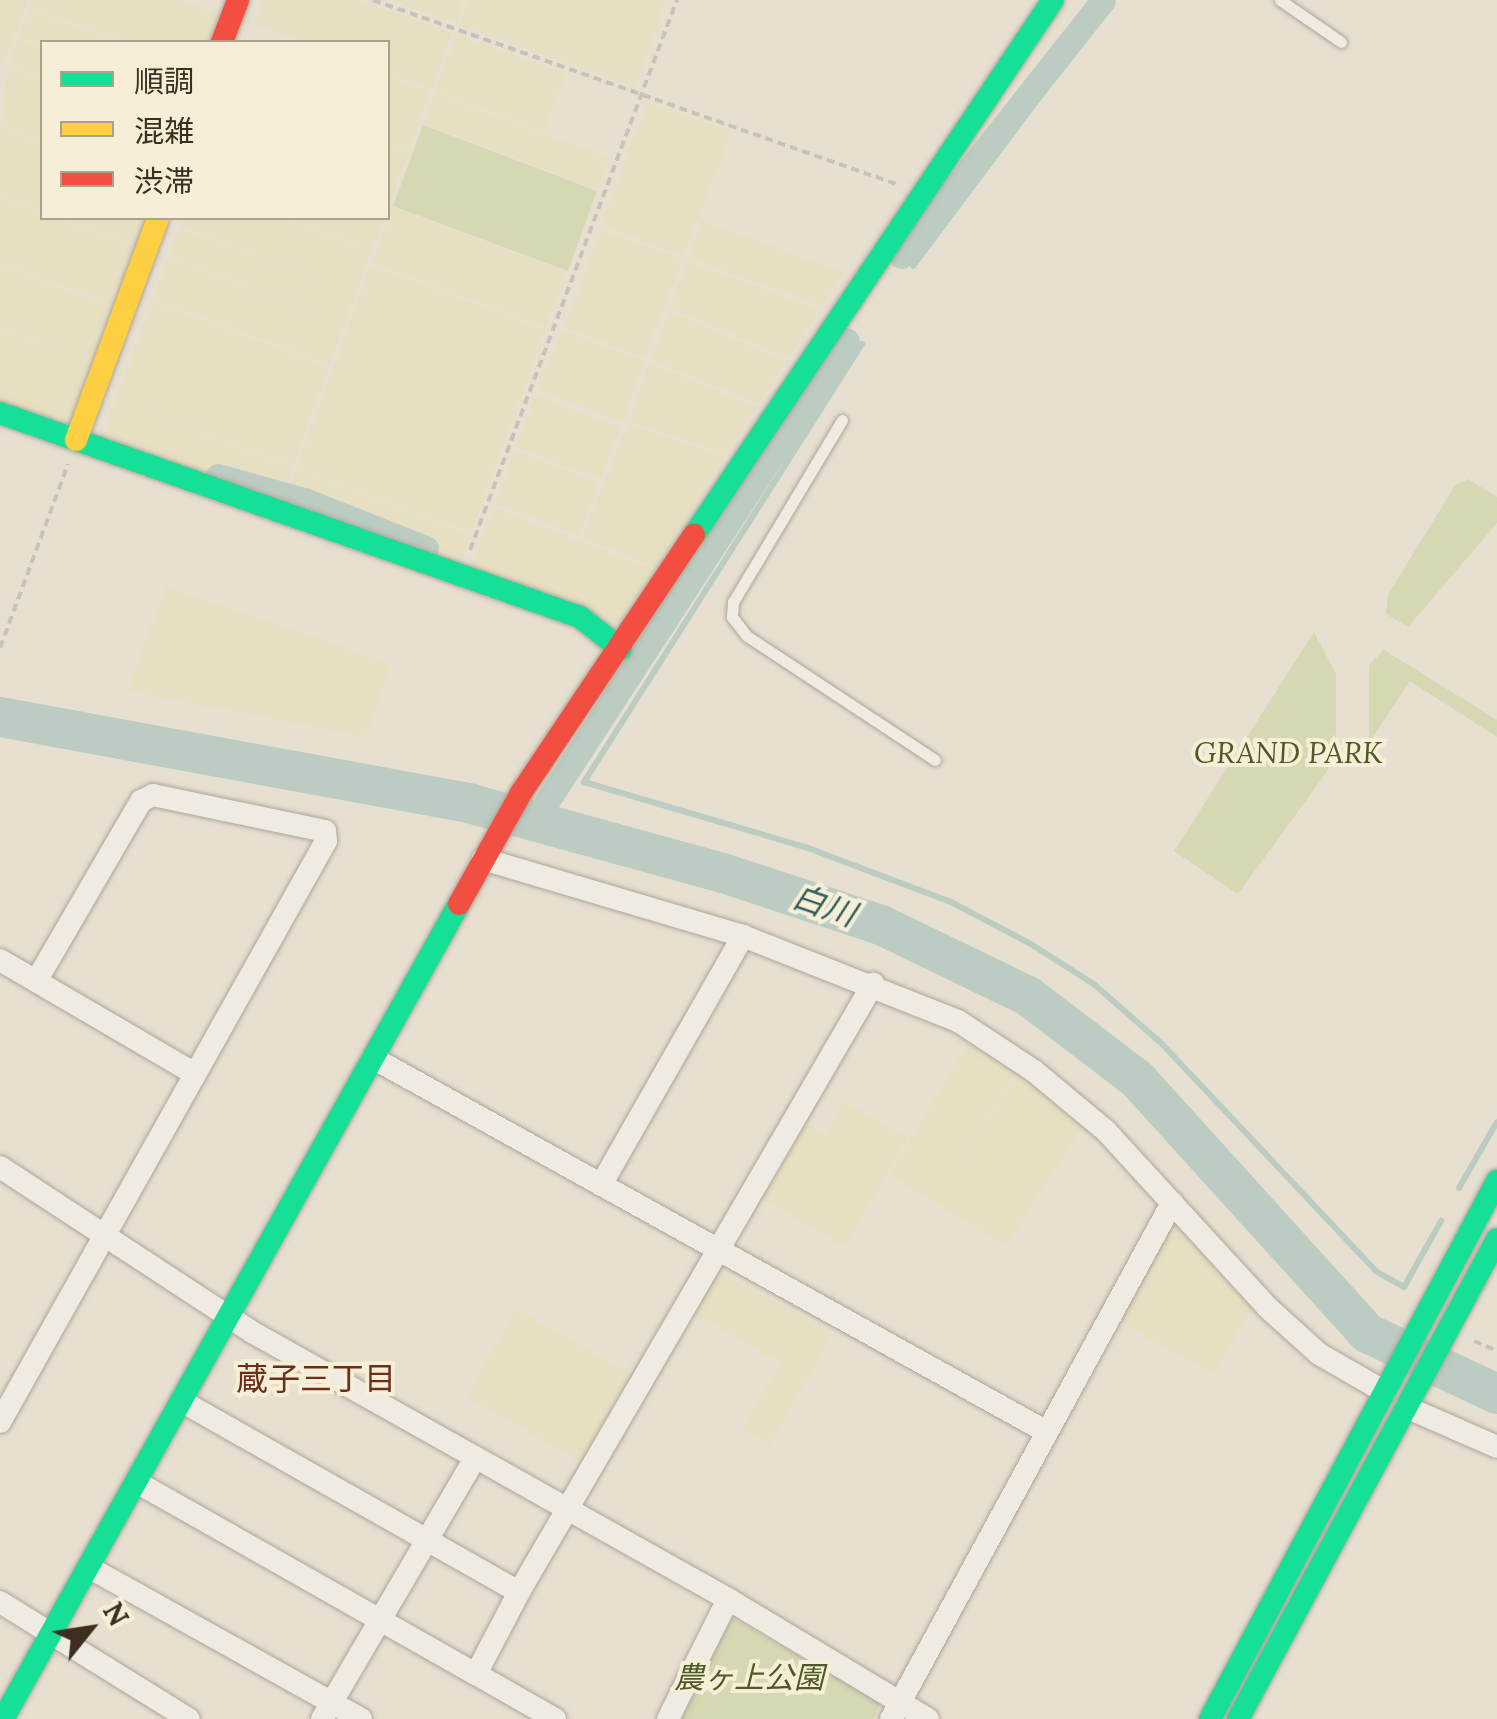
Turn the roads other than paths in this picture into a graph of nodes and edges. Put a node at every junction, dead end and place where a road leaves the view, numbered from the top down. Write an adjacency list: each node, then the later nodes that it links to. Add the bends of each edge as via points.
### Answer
1 (238, 0): 4 (street)
2 (1052, 0): 10 (street)
3 (1280, 0): 5 (lane)
4 (223, 40)
5 (1341, 42)
6 (157, 220): 9 (street)
7 (0, 412): 9 (street)
8 (842, 420): 11 (lane, via 733,602 732,616 746,636)
9 (79, 432): 10 (street, via 580,617)
10 (621, 648): 12 (street)
11 (935, 760)
12 (488, 849): 13 (street); 17 (street)
13 (742, 936): 16 (street); 21 (street)
14 (0, 960): 15 (street)
15 (36, 980): 18 (street); 18 (street, via 141,801 153,795 325,831 326,841)
16 (872, 984): 22 (street, via 958,1021 1034,1070 1106,1131); 25 (street)
17 (373, 1058): 21 (street); 26 (street)
18 (194, 1074): 23 (street)
19 (0, 1167): 23 (street)
20 (1497, 1182): 27 (street)
21 (600, 1184): 25 (street)
22 (1172, 1203): 27 (street, via 1266,1307 1319,1354); 32 (street)
23 (106, 1236): 26 (street); 28 (street)
24 (1497, 1239): 29 (street)
25 (719, 1252): 32 (street); 36 (street)
26 (231, 1319): 30 (street); 34 (street)
27 (1388, 1384): 53 (street)
28 (8, 1388): 31 (street)
29 (1412, 1397): 33 (street); 54 (street)
30 (182, 1402): 35 (street); 37 (street)
31 (0, 1422)
32 (1044, 1431): 45 (street)
33 (1497, 1446)
34 (475, 1458): 36 (street); 37 (street)
35 (138, 1482): 38 (street); 42 (street)
36 (570, 1514): 39 (street); 40 (street)
37 (427, 1540): 39 (street); 42 (street)
38 (90, 1568): 43 (street); 46 (street)
39 (519, 1592): 44 (street)
40 (728, 1598): 45 (street); 51 (street)
41 (0, 1602): 43 (street)
42 (381, 1621): 44 (street); 46 (street)
43 (51, 1635): 47 (street); 48 (street)
44 (476, 1674): 50 (street)
45 (896, 1709): 52 (street)
46 (326, 1710): 49 (street)
47 (3, 1719)
48 (189, 1719)
49 (361, 1719)
50 (555, 1719)
51 (668, 1719)
52 (928, 1719)
53 (1210, 1719)
54 (1238, 1719)

